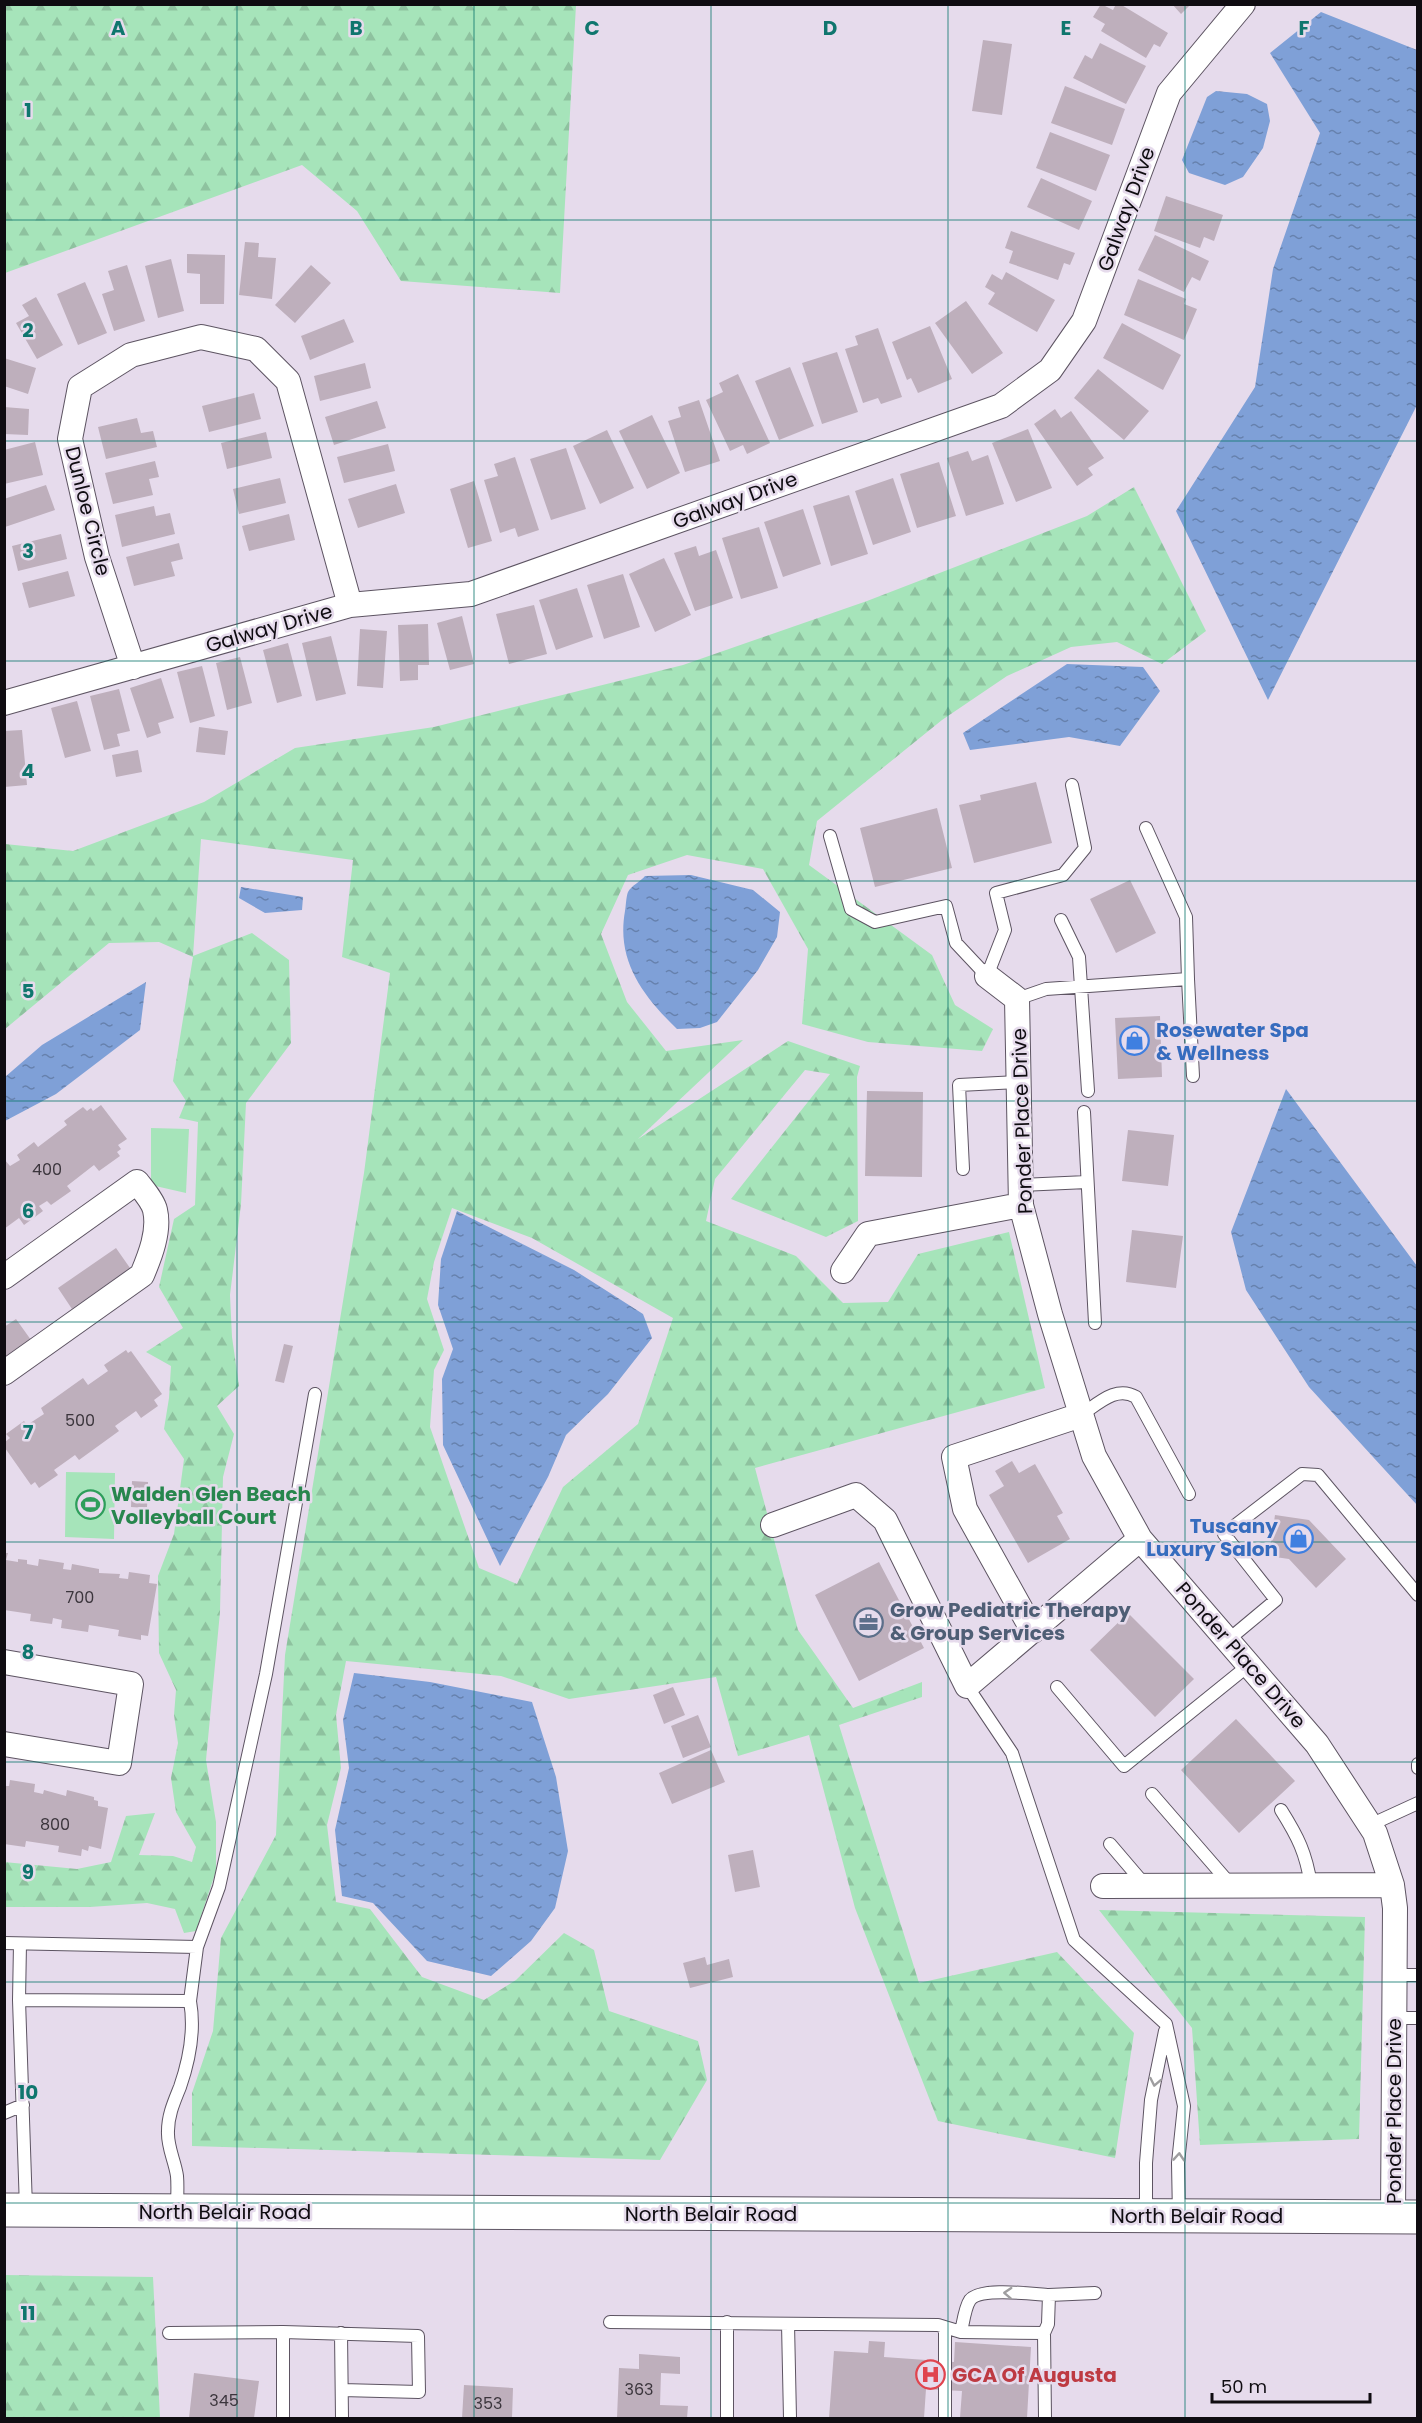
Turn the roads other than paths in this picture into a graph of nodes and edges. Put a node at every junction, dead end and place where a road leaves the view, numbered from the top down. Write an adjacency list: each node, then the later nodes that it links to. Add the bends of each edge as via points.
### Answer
1 (1243, 4): 2 (street, Galway Drive, via 1169,93 1084,321 1050,370 1001,406 471,594)
2 (350, 605): 3 (street, Galway Drive); 3 (street, Dunloe Circle, via 288,381 256,349 201,337 131,355 80,387 70,439 97,557)
3 (133, 667): 4 (street, Galway Drive)
4 (4, 703)
5 (1071, 785): 9 (lane, via 1086,848 1063,875 996,893 1005,930)
6 (1146, 828): 10 (lane, via 1186,917)
7 (830, 836): 9 (lane, via 851,909 875,922 946,906 956,943)
8 (1061, 920): 11 (lane, via 1079,957)
9 (987, 976): 12 (street, Ponder Place Drive)
10 (1188, 979): 11 (lane); 13 (lane)
11 (1082, 987): 12 (lane, via 1046,990); 15 (lane)
12 (1017, 999): 14 (street, Ponder Place Drive)
13 (1193, 1076)
14 (1018, 1082): 17 (lane, via 959,1085); 19 (street, Ponder Place Drive)
15 (1088, 1091)
16 (1084, 1113): 18 (lane)
17 (963, 1169)
18 (1087, 1182): 19 (lane); 22 (lane)
19 (1021, 1195): 20 (street, via 868,1234); 25 (street, Ponder Place Drive, via 1050,1314)
20 (843, 1271)
21 (4, 1277): 23 (street, via 138,1182 155,1209 155,1235 141,1275)
22 (1095, 1323)
23 (4, 1373)
24 (315, 1394): 51 (lane, via 263,1685 219,1887)
25 (1081, 1415): 26 (lane, via 1115,1394 1123,1392 1136,1397); 28 (street, Ponder Place Drive, via 1094,1456); 30 (street, via 954,1457 965,1509)
26 (1189, 1494)
27 (773, 1525): 34 (street, via 856,1495 885,1520)
28 (1140, 1539): 30 (street); 31 (street, Ponder Place Drive)
29 (1418, 1595): 31 (lane, via 1318,1475 1302,1474 1224,1534 1276,1600)
30 (1033, 1630): 34 (street)
31 (1228, 1640): 33 (street, Ponder Place Drive)
32 (4, 1662): 36 (street, via 131,1684 119,1763)
33 (1249, 1665): 35 (lane, via 1124,1766); 42 (street, Ponder Place Drive, via 1317,1744)
34 (967, 1686): 56 (lane, via 1012,1753 1074,1940)
35 (1057, 1687)
36 (4, 1744)
37 (1418, 1764): 38 (lane)
38 (1418, 1768)
39 (1152, 1794): 48 (lane)
40 (1418, 1803): 42 (lane)
41 (1281, 1810): 44 (lane, via 1303,1847)
42 (1370, 1825): 45 (street, Ponder Place Drive)
43 (1110, 1844): 47 (lane)
44 (1311, 1885): 45 (street); 48 (street)
45 (1392, 1885): 52 (street, Ponder Place Drive)
46 (1103, 1886): 47 (street)
47 (1145, 1886): 48 (street)
48 (1232, 1886)
49 (4, 1943): 50 (lane)
50 (20, 1944): 51 (lane); 53 (lane)
51 (197, 1947): 54 (lane)
52 (1406, 1975): 55 (street, Ponder Place Drive)
53 (19, 2000): 54 (lane); 57 (lane)
54 (190, 2001): 60 (lane, via 193,2017 189,2049 167,2134 177,2174)
55 (1406, 2018): 63 (street, Ponder Place Drive)
56 (1166, 2024): 61 (lane, one-way to 61, via 1151,2100); 62 (lane, one-way to 56, via 1178,2163 1184,2106)
57 (23, 2104): 58 (lane); 59 (lane)
58 (4, 2113)
59 (15, 2210): 60 (main road, North Belair Road)
60 (177, 2212): 61 (main road, North Belair Road)
61 (1146, 2215): 62 (main road, North Belair Road)
62 (1179, 2216): 63 (main road, North Belair Road)
63 (1405, 2217)
64 (1095, 2293): 65 (lane)
65 (1048, 2295): 70 (lane, one-way to 70, via 977,2295 969,2301); 74 (lane, via 1048,2324)
66 (610, 2322): 67 (lane)
67 (727, 2322): 68 (lane); 78 (lane)
68 (788, 2324): 69 (lane); 79 (lane)
69 (945, 2327): 70 (lane); 80 (lane)
70 (961, 2331): 74 (lane)
71 (283, 2332): 72 (lane); 73 (lane); 76 (lane)
72 (169, 2333)
73 (341, 2333): 75 (lane); 75 (lane, via 418,2336 419,2392)
74 (1044, 2333): 81 (lane)
75 (342, 2390): 77 (lane)
76 (283, 2418)
77 (342, 2418)
78 (727, 2418)
79 (790, 2418)
80 (945, 2418)
81 (1045, 2418)

